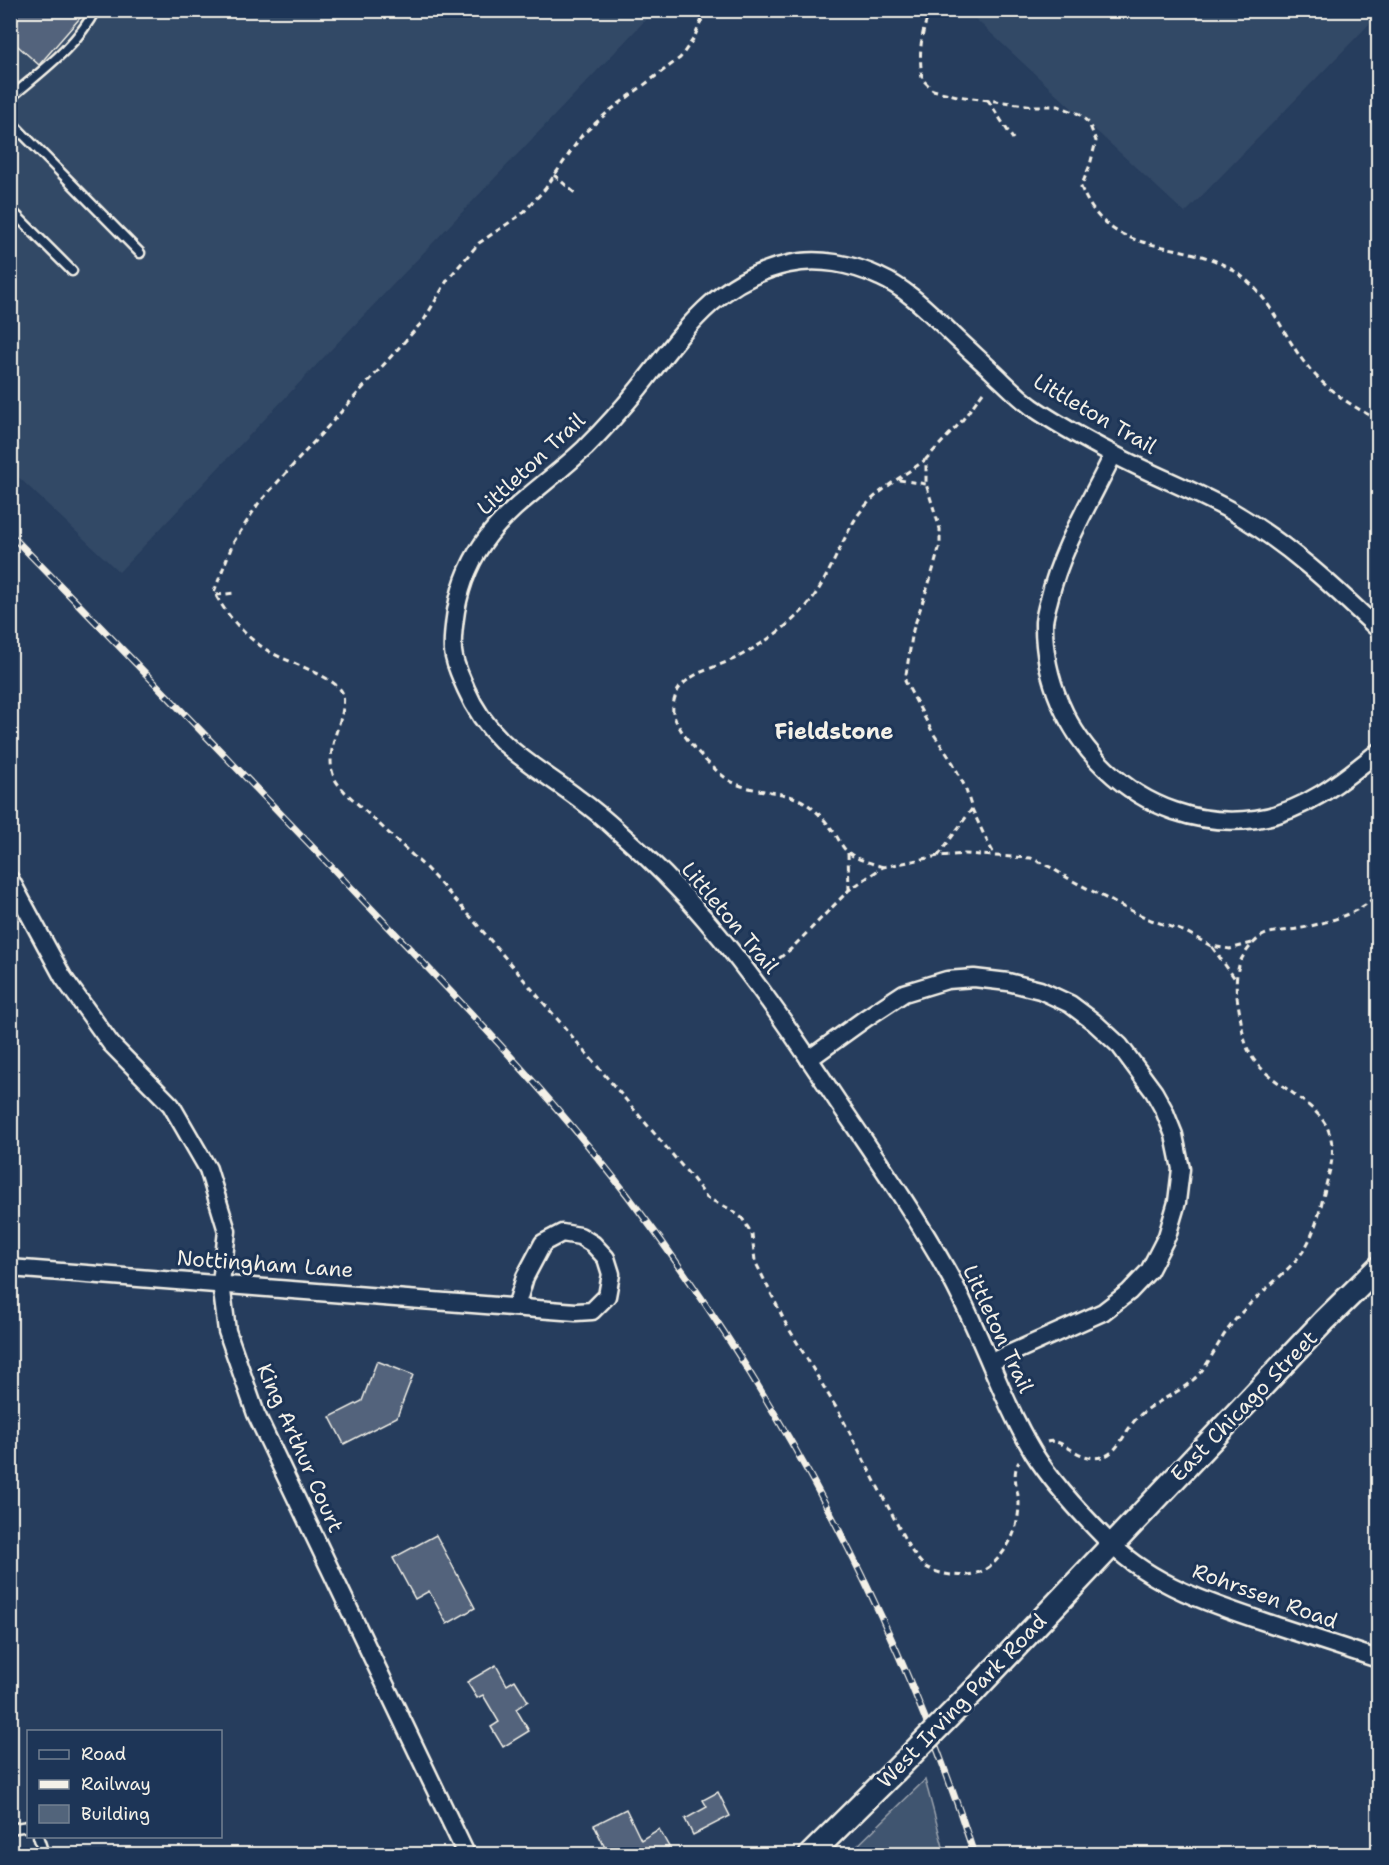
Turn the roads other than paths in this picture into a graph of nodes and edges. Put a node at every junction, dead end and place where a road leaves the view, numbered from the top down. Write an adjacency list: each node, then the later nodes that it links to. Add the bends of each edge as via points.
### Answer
1 (95, 10): 2 (lane, via 76,39)
2 (10, 98)
3 (10, 121): 5 (lane)
4 (10, 209): 6 (lane)
5 (140, 253)
6 (72, 271)
7 (1113, 454): 8 (street, Littleton Trail, via 1227,509 1262,531 1313,568); 9 (street, via 1065,552 1044,619 1045,651 1053,686 1080,741 1096,760 1143,796 1172,810 1226,820 1257,819 1292,809 1347,777); 11 (street, Littleton Trail, via 1034,408 906,291 877,275 841,265 811,260 787,264 764,270 714,299 599,434 507,513 483,540 469,566 458,600 452,650 483,721 504,744 578,798 662,873 753,978)
8 (1378, 629)
9 (1378, 752)
10 (10, 879): 14 (street, King Arthur Court, via 63,977 111,1044 171,1105 208,1169 226,1231)
11 (809, 1059): 16 (street, Littleton Trail, via 912,1211 952,1279); 16 (street, via 903,993 947,980 974,978 1040,990 1070,1004 1120,1046 1154,1092 1174,1135 1181,1169 1167,1236 1149,1271 1103,1312)
12 (10, 1268): 14 (street, Nottingham Lane)
13 (1378, 1268): 17 (main road, East Chicago Street)
14 (220, 1283): 15 (street, Nottingham Lane); 23 (street, King Arthur Court, via 227,1331 256,1414)
15 (516, 1306): 15 (street, Nottingham Lane, via 525,1276 543,1242 562,1233 580,1236 606,1258 612,1274 607,1296 592,1311)
16 (991, 1362): 17 (street, Littleton Trail, via 1033,1451 1055,1483)
17 (1112, 1545): 18 (street, Rohrssen Road, via 1136,1566 1207,1603); 24 (main road, West Irving Park Road, bridge, via 974,1691)
18 (1378, 1659)
19 (27, 1826): 20 (lane)
20 (10, 1829)
21 (39, 1838): 22 (lane)
22 (44, 1854)
23 (466, 1854)
24 (811, 1854)

